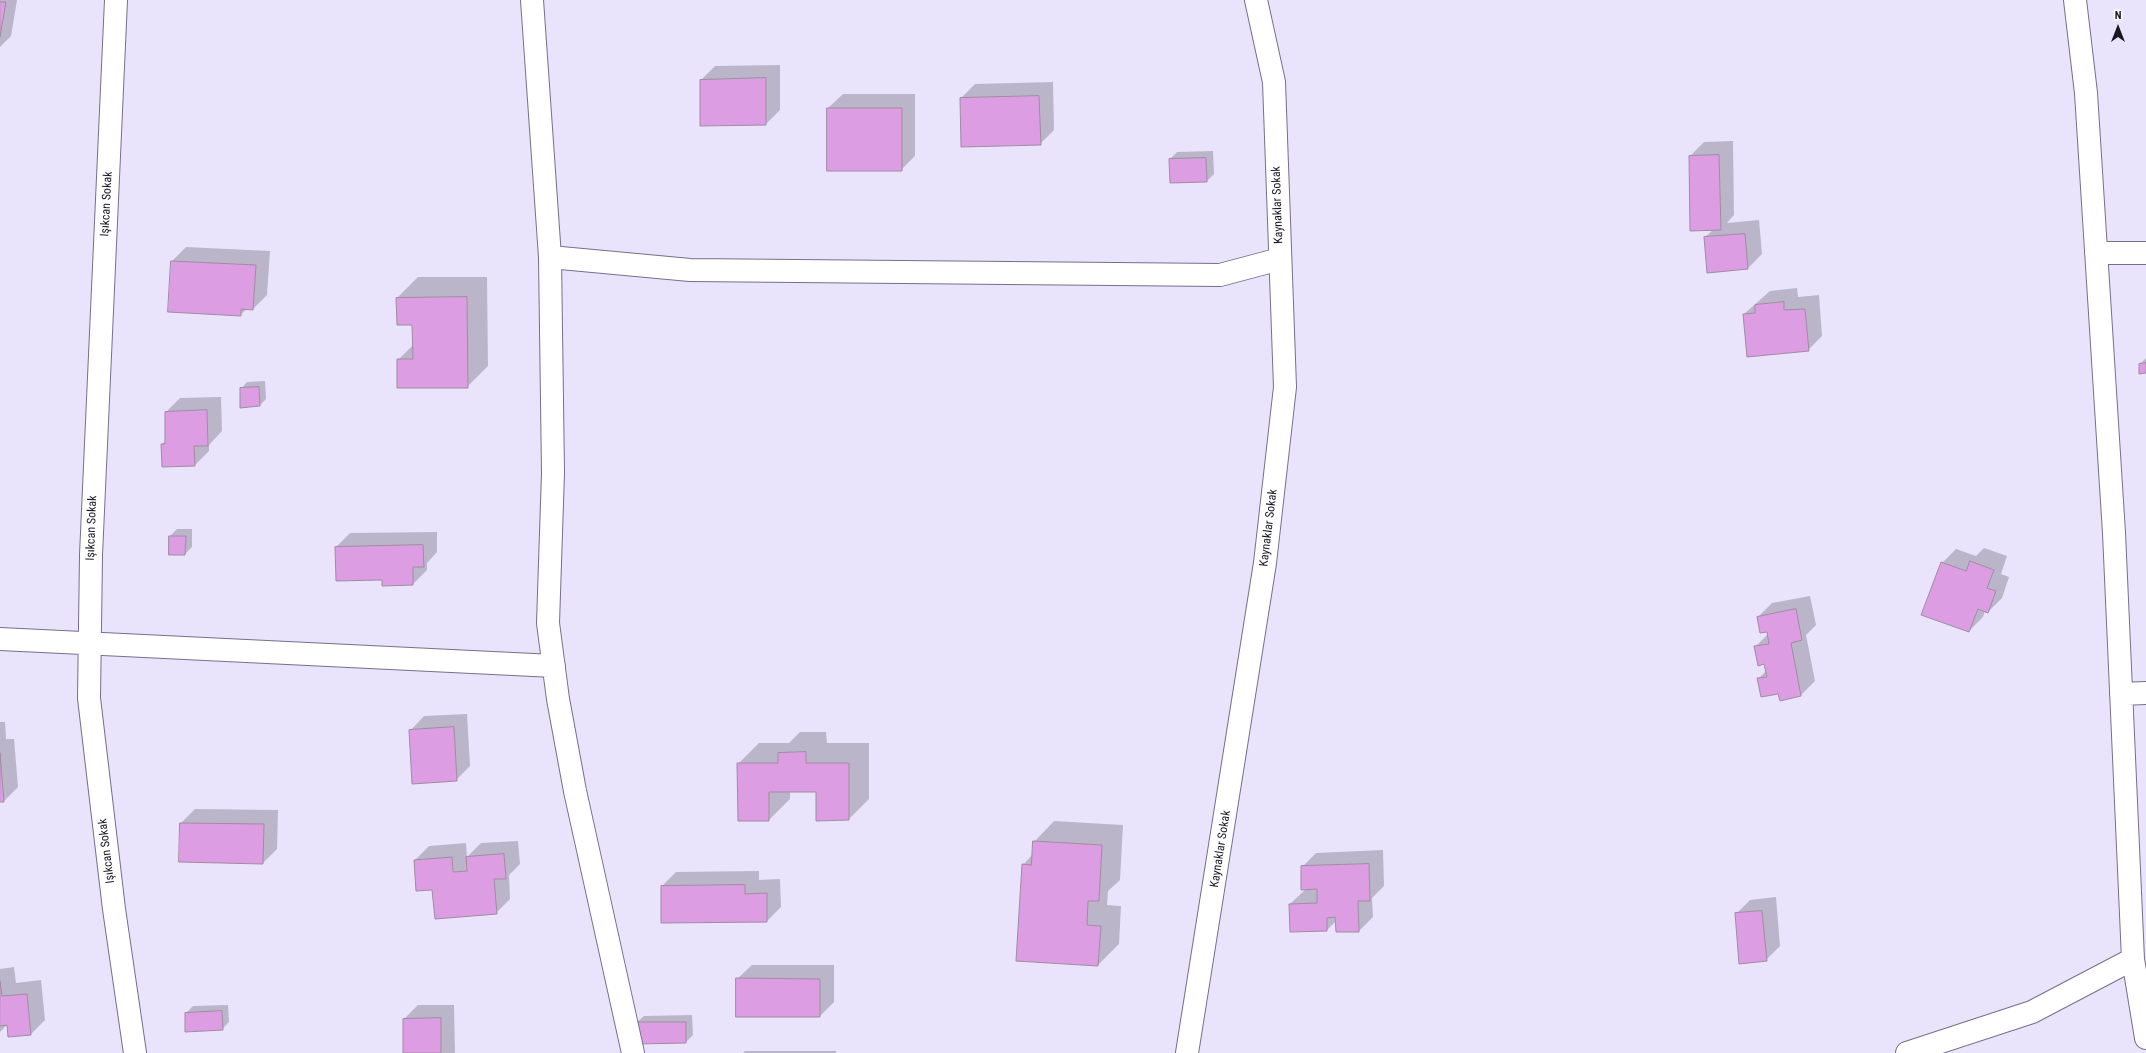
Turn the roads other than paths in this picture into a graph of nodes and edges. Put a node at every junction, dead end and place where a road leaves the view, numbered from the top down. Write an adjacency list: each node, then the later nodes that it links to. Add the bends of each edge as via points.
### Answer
1 (116, 0): 10 (street, Işıkcan Sokak, via 91,555)
2 (532, 0): 7 (street)
3 (1256, 0): 8 (street, Kaynaklar Sokak, via 1274,82)
4 (2075, 0): 5 (street, via 2086,93)
5 (2096, 253): 6 (street); 13 (street, via 2114,533)
6 (2146, 253)
7 (550, 257): 8 (street, via 690,270 1220,275); 11 (street, via 553,473 548,623)
8 (1280, 259): 18 (street, Kaynaklar Sokak, via 1285,387 1265,563)
9 (0, 639): 10 (street)
10 (90, 642): 11 (street); 16 (street, Işıkcan Sokak, via 90,698 114,910)
11 (554, 666): 17 (street, via 575,791)
12 (2146, 693): 13 (street)
13 (2121, 694): 14 (street)
14 (2133, 959): 15 (street); 19 (street, via 2032,1012)
15 (2146, 1038)
16 (135, 1053)
17 (633, 1053)
18 (1187, 1053)
19 (1907, 1053)

